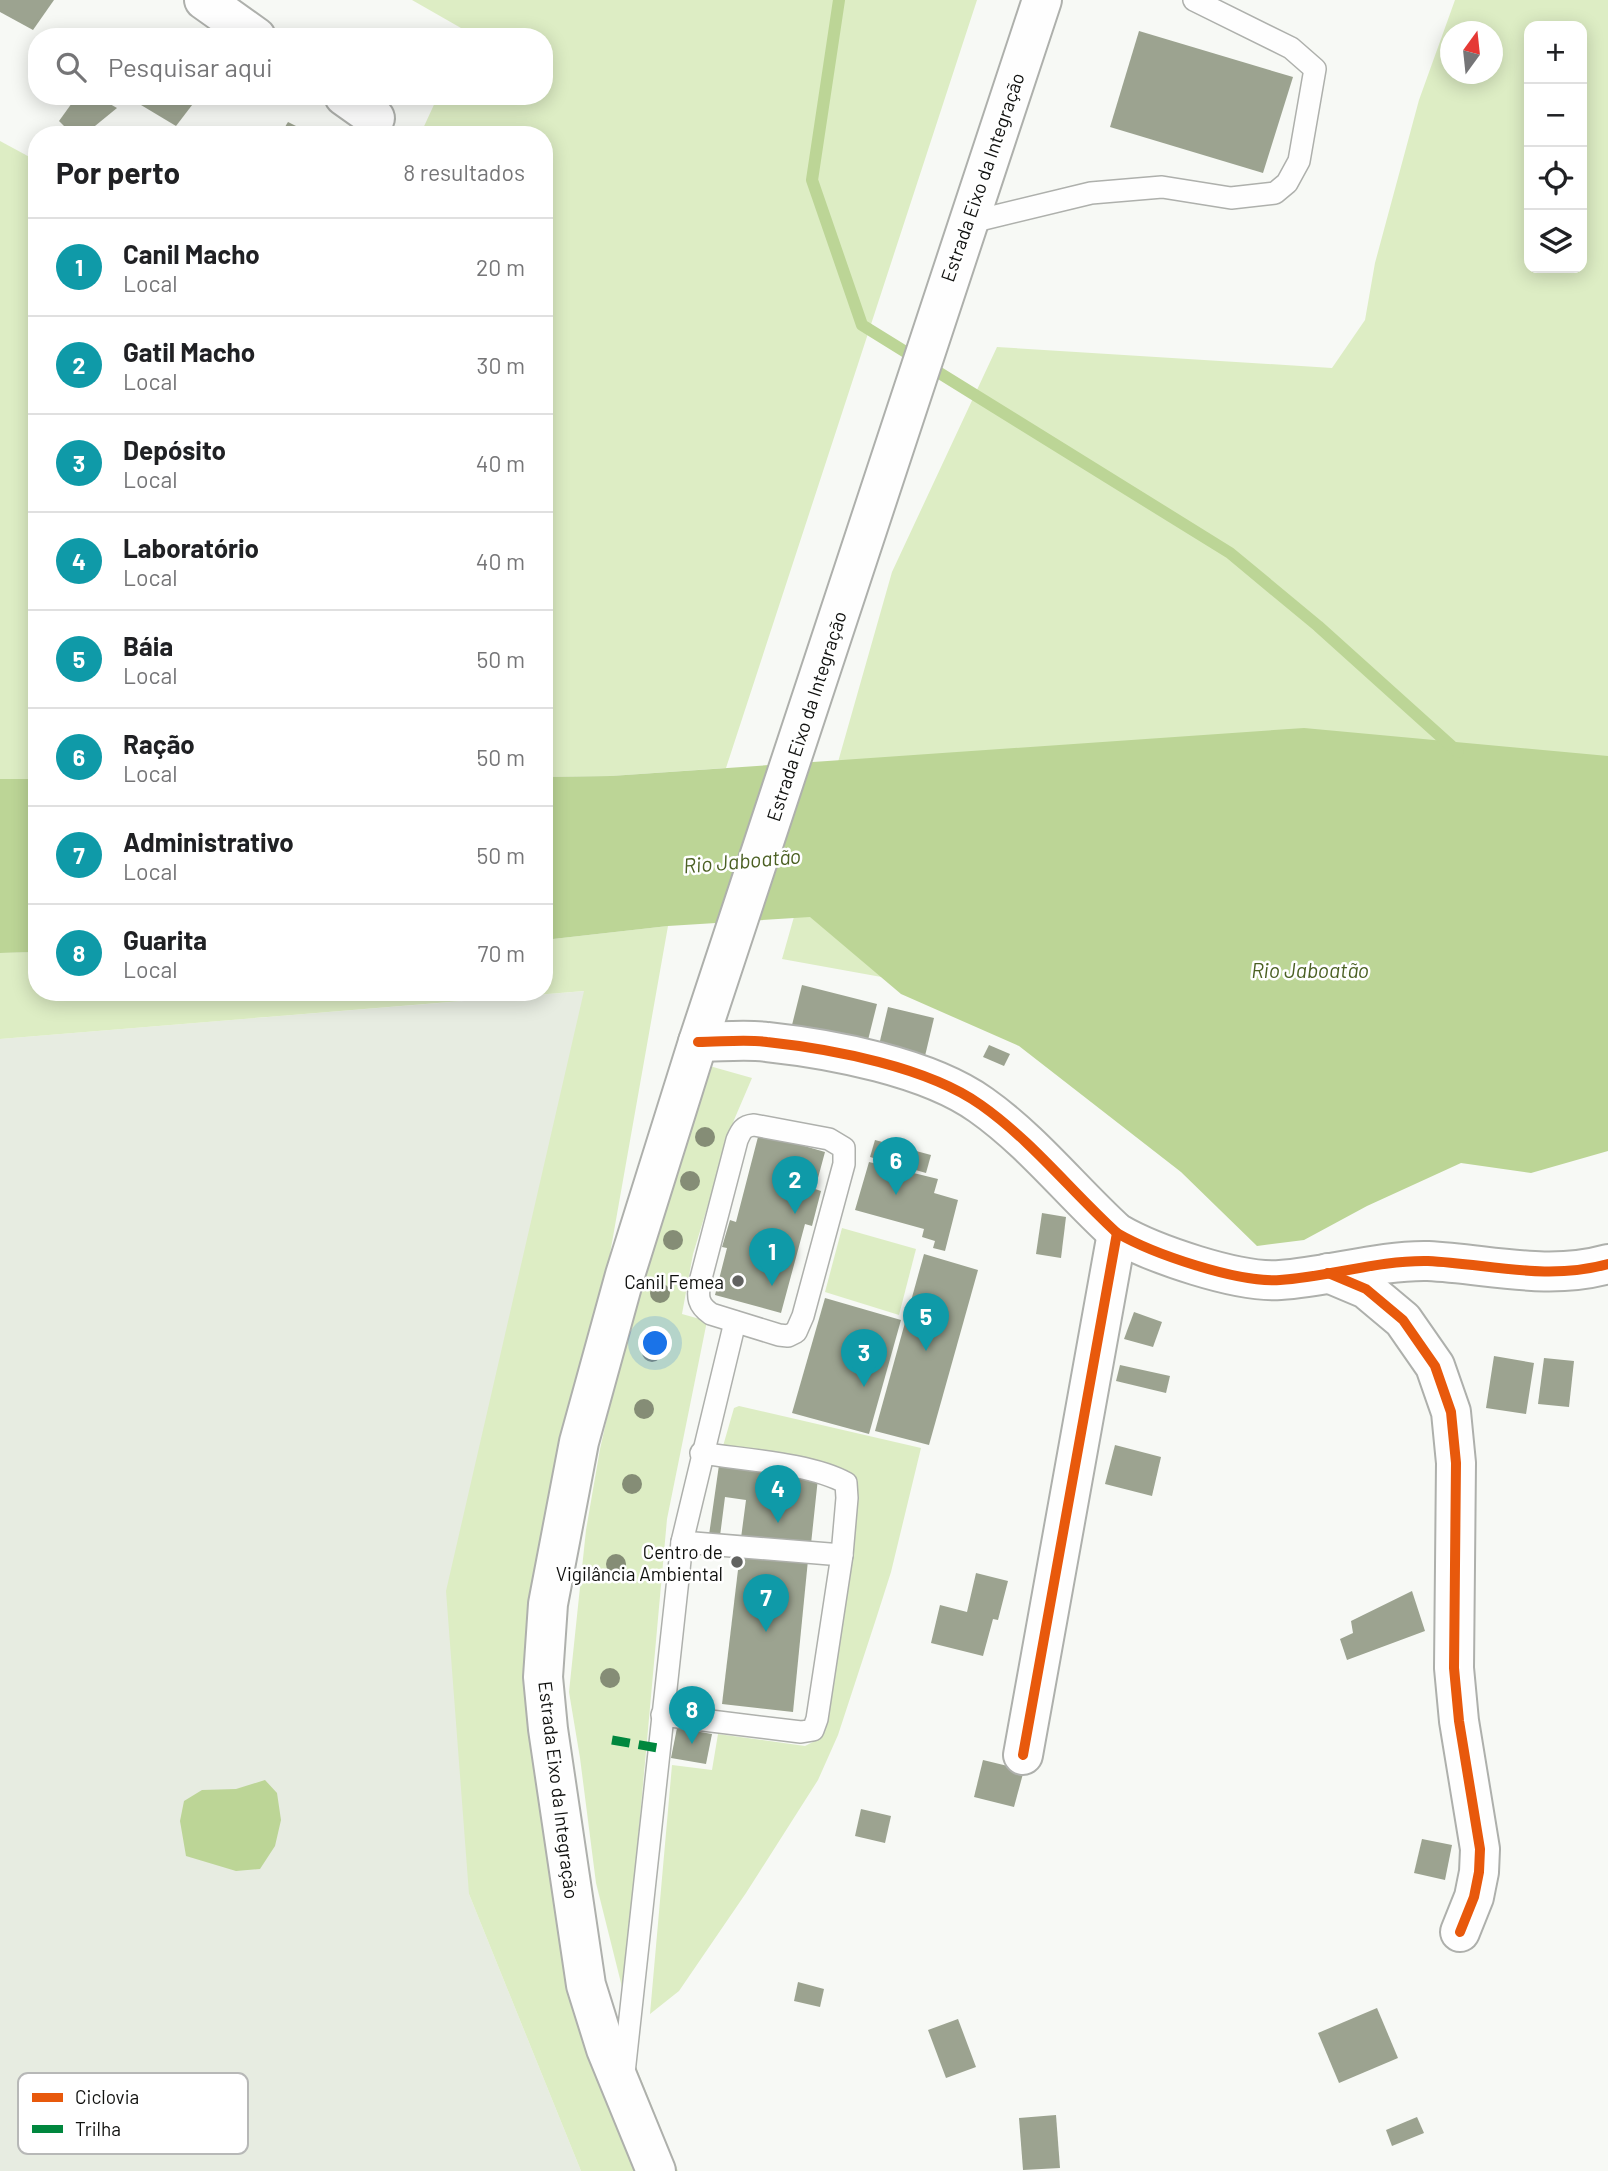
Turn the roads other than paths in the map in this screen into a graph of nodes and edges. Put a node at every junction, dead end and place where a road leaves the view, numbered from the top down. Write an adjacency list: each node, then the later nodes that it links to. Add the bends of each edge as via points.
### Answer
1 (204, 0): 4 (street)
2 (1042, 0): 7 (street, Estrada Eixo da Integração)
3 (1194, 0): 7 (lane, via 1291,48 1315,69 1299,161 1287,183 1275,194 1231,198 1163,187 1091,193)
4 (243, 28)
5 (357, 105): 6 (street)
6 (375, 118)
7 (967, 223): 8 (street, Estrada Eixo da Integração)
8 (698, 1042): 9 (street, via 765,1041 853,1057 937,1080 1003,1122); 19 (street, Estrada Eixo da Integração, via 625,1275 579,1442 548,1604 543,1677 586,1985)
9 (1117, 1233): 11 (street, via 1167,1256 1247,1278 1278,1280); 17 (street)
10 (1608, 1264): 11 (street, via 1553,1272 1428,1261)
11 (1328, 1273): 18 (street, via 1366,1289 1404,1320 1435,1366 1451,1412 1456,1463 1454,1668 1480,1849 1474,1896)
12 (735, 1322): 12 (lane, via 779,1335 796,1332 844,1164 844,1148 838,1143 754,1125 741,1130 698,1293 703,1308); 13 (lane)
13 (701, 1453): 14 (lane); 15 (lane, via 802,1469 846,1483)
14 (682, 1542): 15 (lane); 16 (lane)
15 (842, 1555): 16 (lane, via 813,1730)
16 (662, 1715): 19 (lane)
17 (1023, 1755)
18 (1460, 1932)
19 (622, 2090): 20 (street, Estrada Eixo da Integração)
20 (656, 2171)

